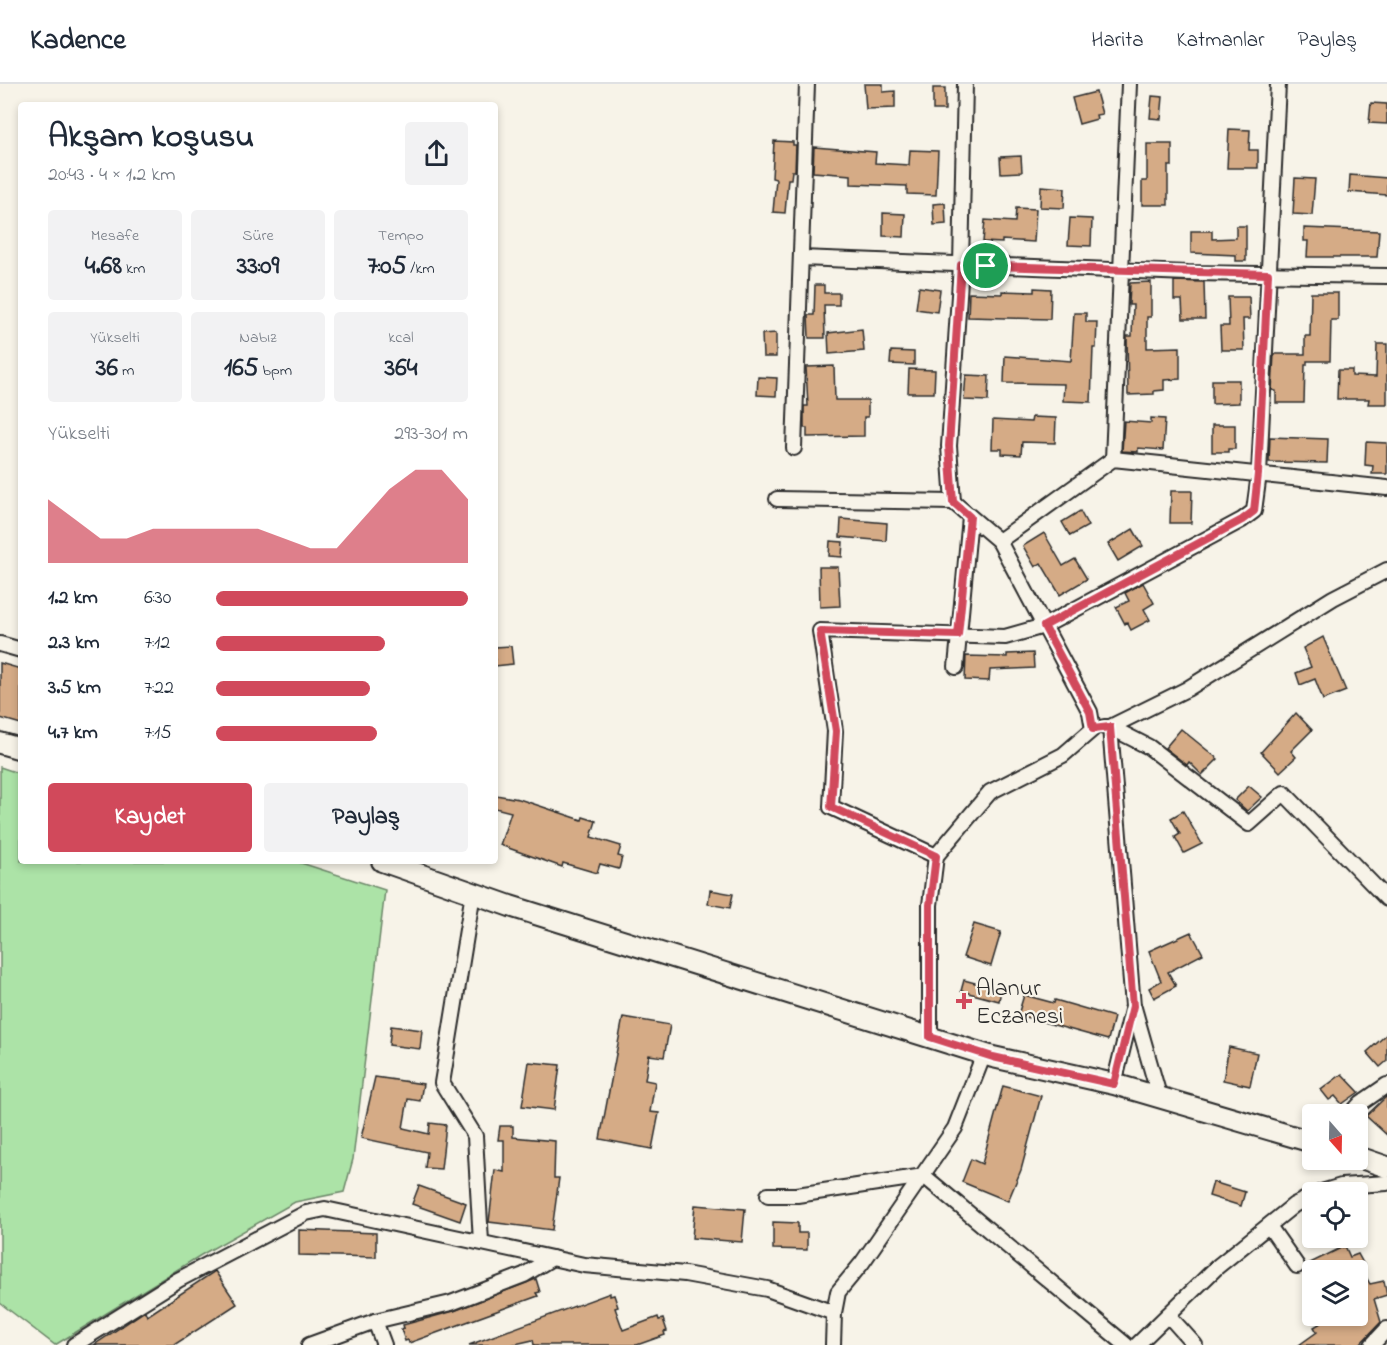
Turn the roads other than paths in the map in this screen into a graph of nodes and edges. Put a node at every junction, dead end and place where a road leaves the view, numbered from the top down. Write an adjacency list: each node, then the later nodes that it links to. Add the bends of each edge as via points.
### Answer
1 (807, 84): 5 (street)
2 (965, 84): 6 (street)
3 (1129, 84): 7 (street)
4 (1278, 84): 8 (street)
5 (801, 258): 6 (street); 10 (street)
6 (961, 265): 7 (street); 15 (street, via 949,446)
7 (1120, 271): 8 (street); 11 (street)
8 (1268, 274): 9 (street); 12 (street)
9 (1387, 276)
10 (794, 448)
11 (1113, 459): 12 (street); 17 (street)
12 (1258, 474): 13 (street); 19 (street, via 1254,511 1242,520)
13 (1387, 488)
14 (777, 499): 15 (street)
15 (953, 502): 16 (street)
16 (970, 517): 17 (street); 20 (street)
17 (999, 541): 19 (street)
18 (1387, 570): 24 (street, via 1333,598 1187,689)
19 (1044, 626): 20 (street, via 1005,637); 25 (street, via 1090,712)
20 (958, 635): 23 (street); 28 (street, via 820,631 836,731 831,807)
21 (0, 644): 22 (street)
22 (18, 647)
23 (956, 667)
24 (1110, 727): 25 (street); 31 (street, via 1149,747 1249,824 1284,793); 32 (street)
25 (1093, 729): 28 (street, via 1063,754 990,792)
26 (0, 743): 27 (main road)
27 (18, 748)
28 (936, 856): 33 (street, via 930,905)
29 (391, 864): 30 (main road)
30 (473, 893): 33 (main road); 47 (street, via 442,1083 475,1136)
31 (1387, 900)
32 (1133, 1006): 35 (street); 37 (street)
33 (930, 1037): 34 (main road)
34 (984, 1054): 35 (main road); 41 (street, via 955,1128)
35 (1114, 1084): 37 (main road)
36 (1387, 1085): 38 (street)
37 (1160, 1098): 39 (main road)
38 (1360, 1104)
39 (1302, 1139)
40 (1368, 1166): 42 (main road)
41 (924, 1176): 44 (street, via 797,1195); 50 (street, via 838,1292); 58 (street)
42 (1387, 1182): 43 (street)
43 (1368, 1184)
44 (768, 1195)
45 (1302, 1201): 46 (street)
46 (1269, 1226): 49 (street); 51 (street, via 1216,1266)
47 (481, 1242): 48 (street); 54 (street, via 325,1209 306,1213 178,1280)
48 (552, 1258): 50 (street, via 584,1265 685,1274 767,1289); 52 (street, via 524,1275 451,1303)
49 (1297, 1266)
50 (834, 1313): 57 (street)
51 (1168, 1315): 59 (street); 60 (street)
52 (375, 1321): 55 (street); 56 (street)
53 (1387, 1329): 61 (street)
54 (74, 1345)
55 (309, 1345)
56 (384, 1345)
57 (833, 1345)
58 (1126, 1345)
59 (1137, 1345)
60 (1195, 1345)
61 (1372, 1345)

